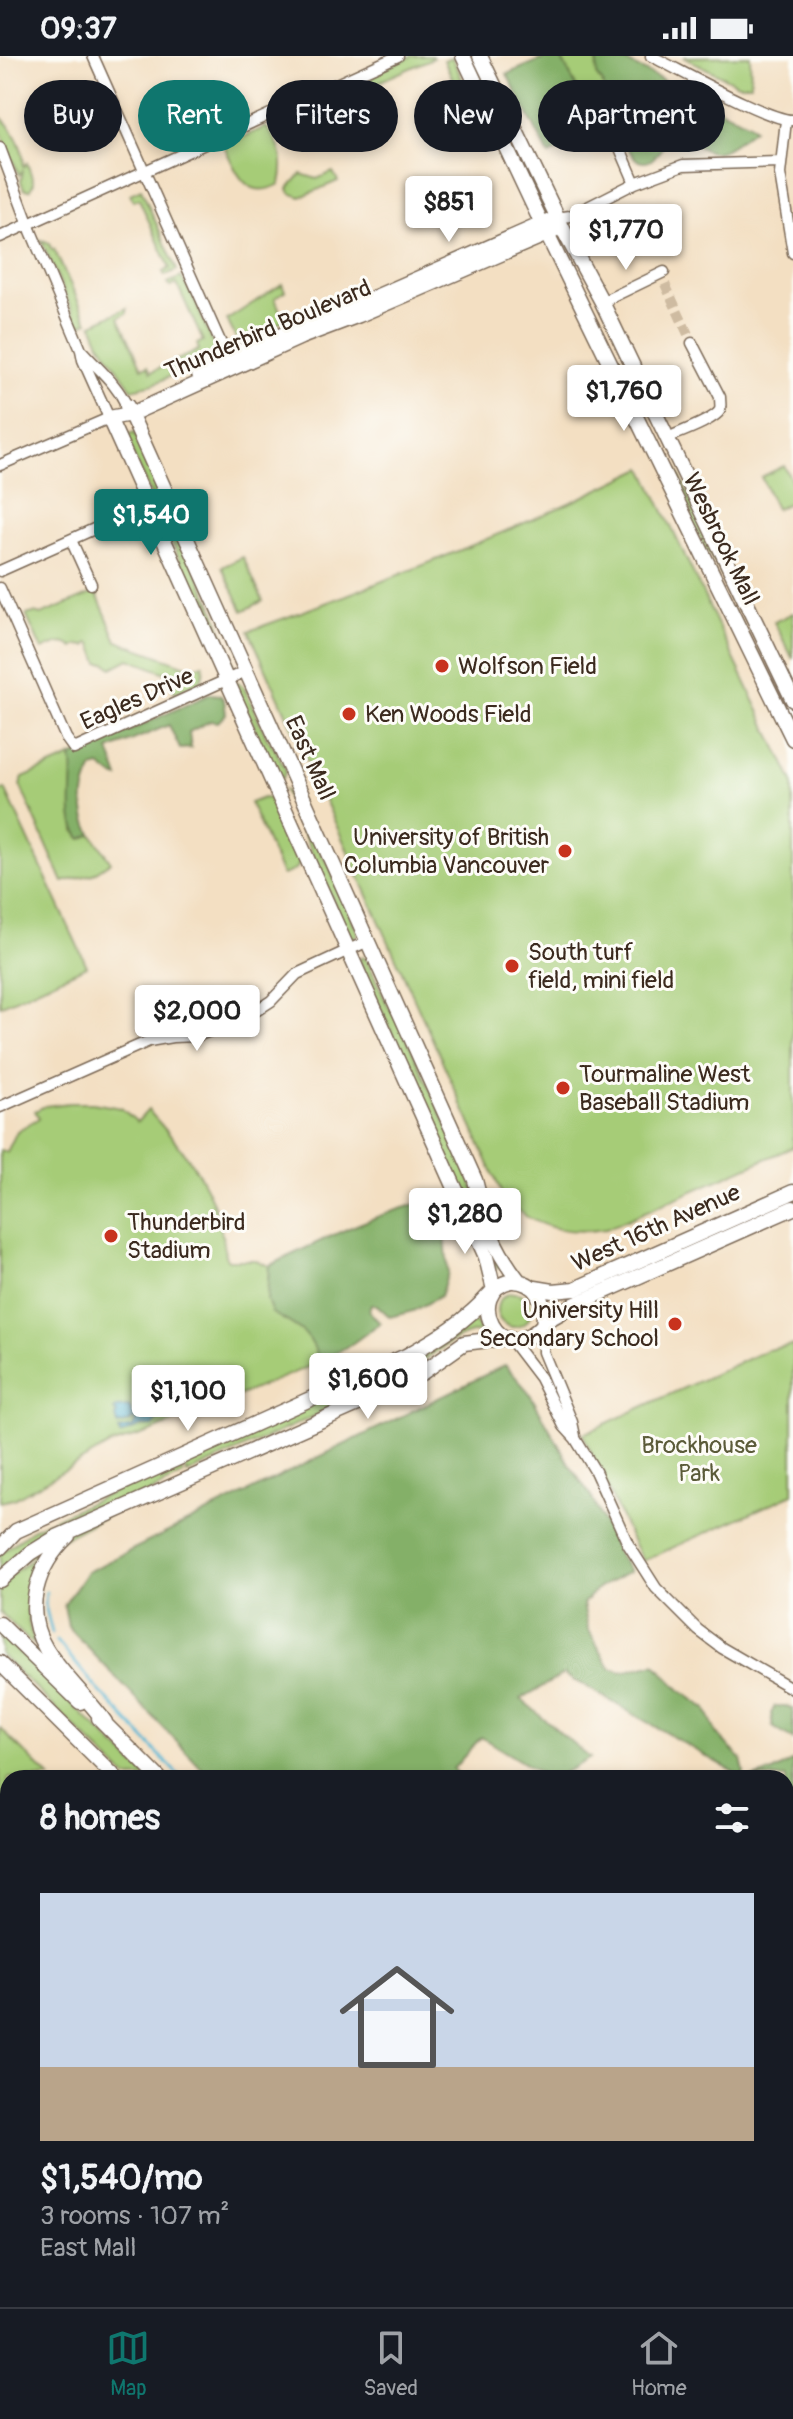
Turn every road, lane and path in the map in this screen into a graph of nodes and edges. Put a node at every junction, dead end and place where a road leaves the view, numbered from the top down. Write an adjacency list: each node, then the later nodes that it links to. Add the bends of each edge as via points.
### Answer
1 (93, 56): 10 (street)
2 (398, 56): 10 (street)
3 (463, 56): 14 (main road, Wesbrook Mall)
4 (480, 56): 12 (main road, Wesbrook Mall)
5 (651, 56): 6 (street)
6 (790, 120): 9 (street)
7 (0, 148): 13 (street, East Mall)
8 (622, 152): 11 (street)
9 (780, 162): 11 (street, Thunderbird Boulevard, via 683,165); 16 (street)
10 (145, 172): 13 (street); 21 (street)
11 (635, 183): 12 (street, Thunderbird Boulevard)
12 (563, 220): 14 (main road, Thunderbird Boulevard); 18 (main road, Wesbrook Mall)
13 (29, 224): 15 (street); 20 (street, East Mall)
14 (544, 230): 21 (main road, Thunderbird Boulevard); 22 (main road, Thunderbird Boulevard, via 375,309); 36 (main road, Wesbrook Mall)
15 (0, 237)
16 (793, 253)
17 (664, 272): 18 (street)
18 (602, 302): 24 (main road, Wesbrook Mall)
19 (692, 343): 24 (street, via 720,397 719,412)
20 (81, 350): 22 (street, East Mall, via 108,376); 23 (street, East Mall)
21 (227, 357): 22 (main road, Thunderbird Boulevard)
22 (129, 410): 23 (main road, Thunderbird Boulevard); 33 (main road, East Mall)
23 (109, 418): 25 (street, Thunderbird Boulevard); 26 (main road, East Mall)
24 (667, 438): 35 (main road, Wesbrook Mall)
25 (0, 465)
26 (142, 492): 27 (street); 28 (main road, East Mall)
27 (130, 513): 28 (street); 29 (street)
28 (155, 520): 34 (main road, East Mall)
29 (71, 540): 30 (street); 31 (street)
30 (0, 571)
31 (91, 584)
32 (0, 588): 34 (street, Eagles Drive, via 74,749)
33 (246, 671): 34 (street, Eagles Drive); 37 (main road, East Mall)
34 (227, 680): 38 (main road, East Mall)
35 (793, 700)
36 (793, 739)
37 (368, 941): 38 (street); 42 (main road, East Mall, via 475,1180 489,1232)
38 (349, 949): 39 (street, via 297,974 245,1018 197,1036 149,1041); 44 (main road, East Mall, via 486,1257)
39 (0, 1107)
40 (793, 1192): 43 (main road, West 16th Avenue, via 575,1289)
41 (793, 1208): 45 (main road, West 16th Avenue, via 574,1305)
42 (519, 1281): 43 (main road); 44 (main road, via 504,1283)
43 (535, 1288): 45 (main road, via 543,1305)
44 (493, 1292): 46 (main road, via 487,1311 496,1331); 49 (main road, via 451,1331 406,1356)
45 (543, 1324): 46 (main road, via 528,1338); 47 (street, via 543,1352)
46 (508, 1339): 47 (street, via 540,1378); 48 (main road, via 464,1343 394,1388)
47 (575, 1438): 55 (street, via 656,1588 722,1648)
48 (77, 1528): 52 (main road, via 45,1543); 56 (main road, via 40,1574 35,1619 51,1657)
49 (16, 1531): 50 (main road); 51 (main road)
50 (0, 1535)
51 (0, 1548)
52 (0, 1580)
53 (0, 1624): 56 (main road)
54 (0, 1663): 57 (main road)
55 (793, 1689)
56 (105, 1722): 58 (main road)
57 (108, 1770)
58 (151, 1770)

